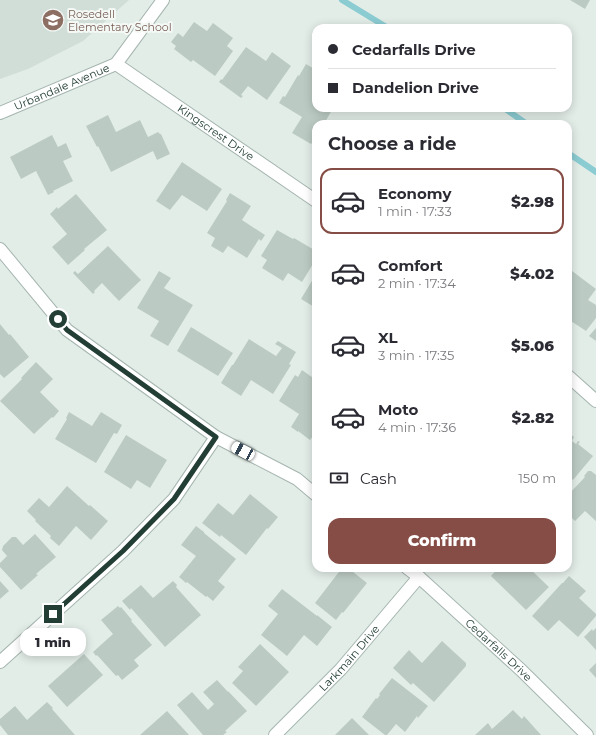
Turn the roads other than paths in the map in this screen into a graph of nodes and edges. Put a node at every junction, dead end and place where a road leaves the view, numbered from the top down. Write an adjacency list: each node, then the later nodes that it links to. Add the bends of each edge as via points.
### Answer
1 (163, 0): 2 (street, Urbandale Avenue)
2 (116, 64): 3 (street, Urbandale Avenue); 4 (street, Kingscrest Drive)
3 (0, 113)
4 (312, 198)
5 (0, 249): 8 (street, via 67,330)
6 (572, 380): 7 (street)
7 (596, 401)
8 (216, 437): 9 (street, via 297,479); 12 (street, via 174,499 123,551)
9 (312, 492)
10 (412, 572): 11 (street, Cedarfalls Drive)
11 (419, 577): 13 (street, Larkmain Drive, via 341,668); 14 (street, Cedarfalls Drive, via 521,670)
12 (0, 662)
13 (275, 735)
14 (587, 735)

